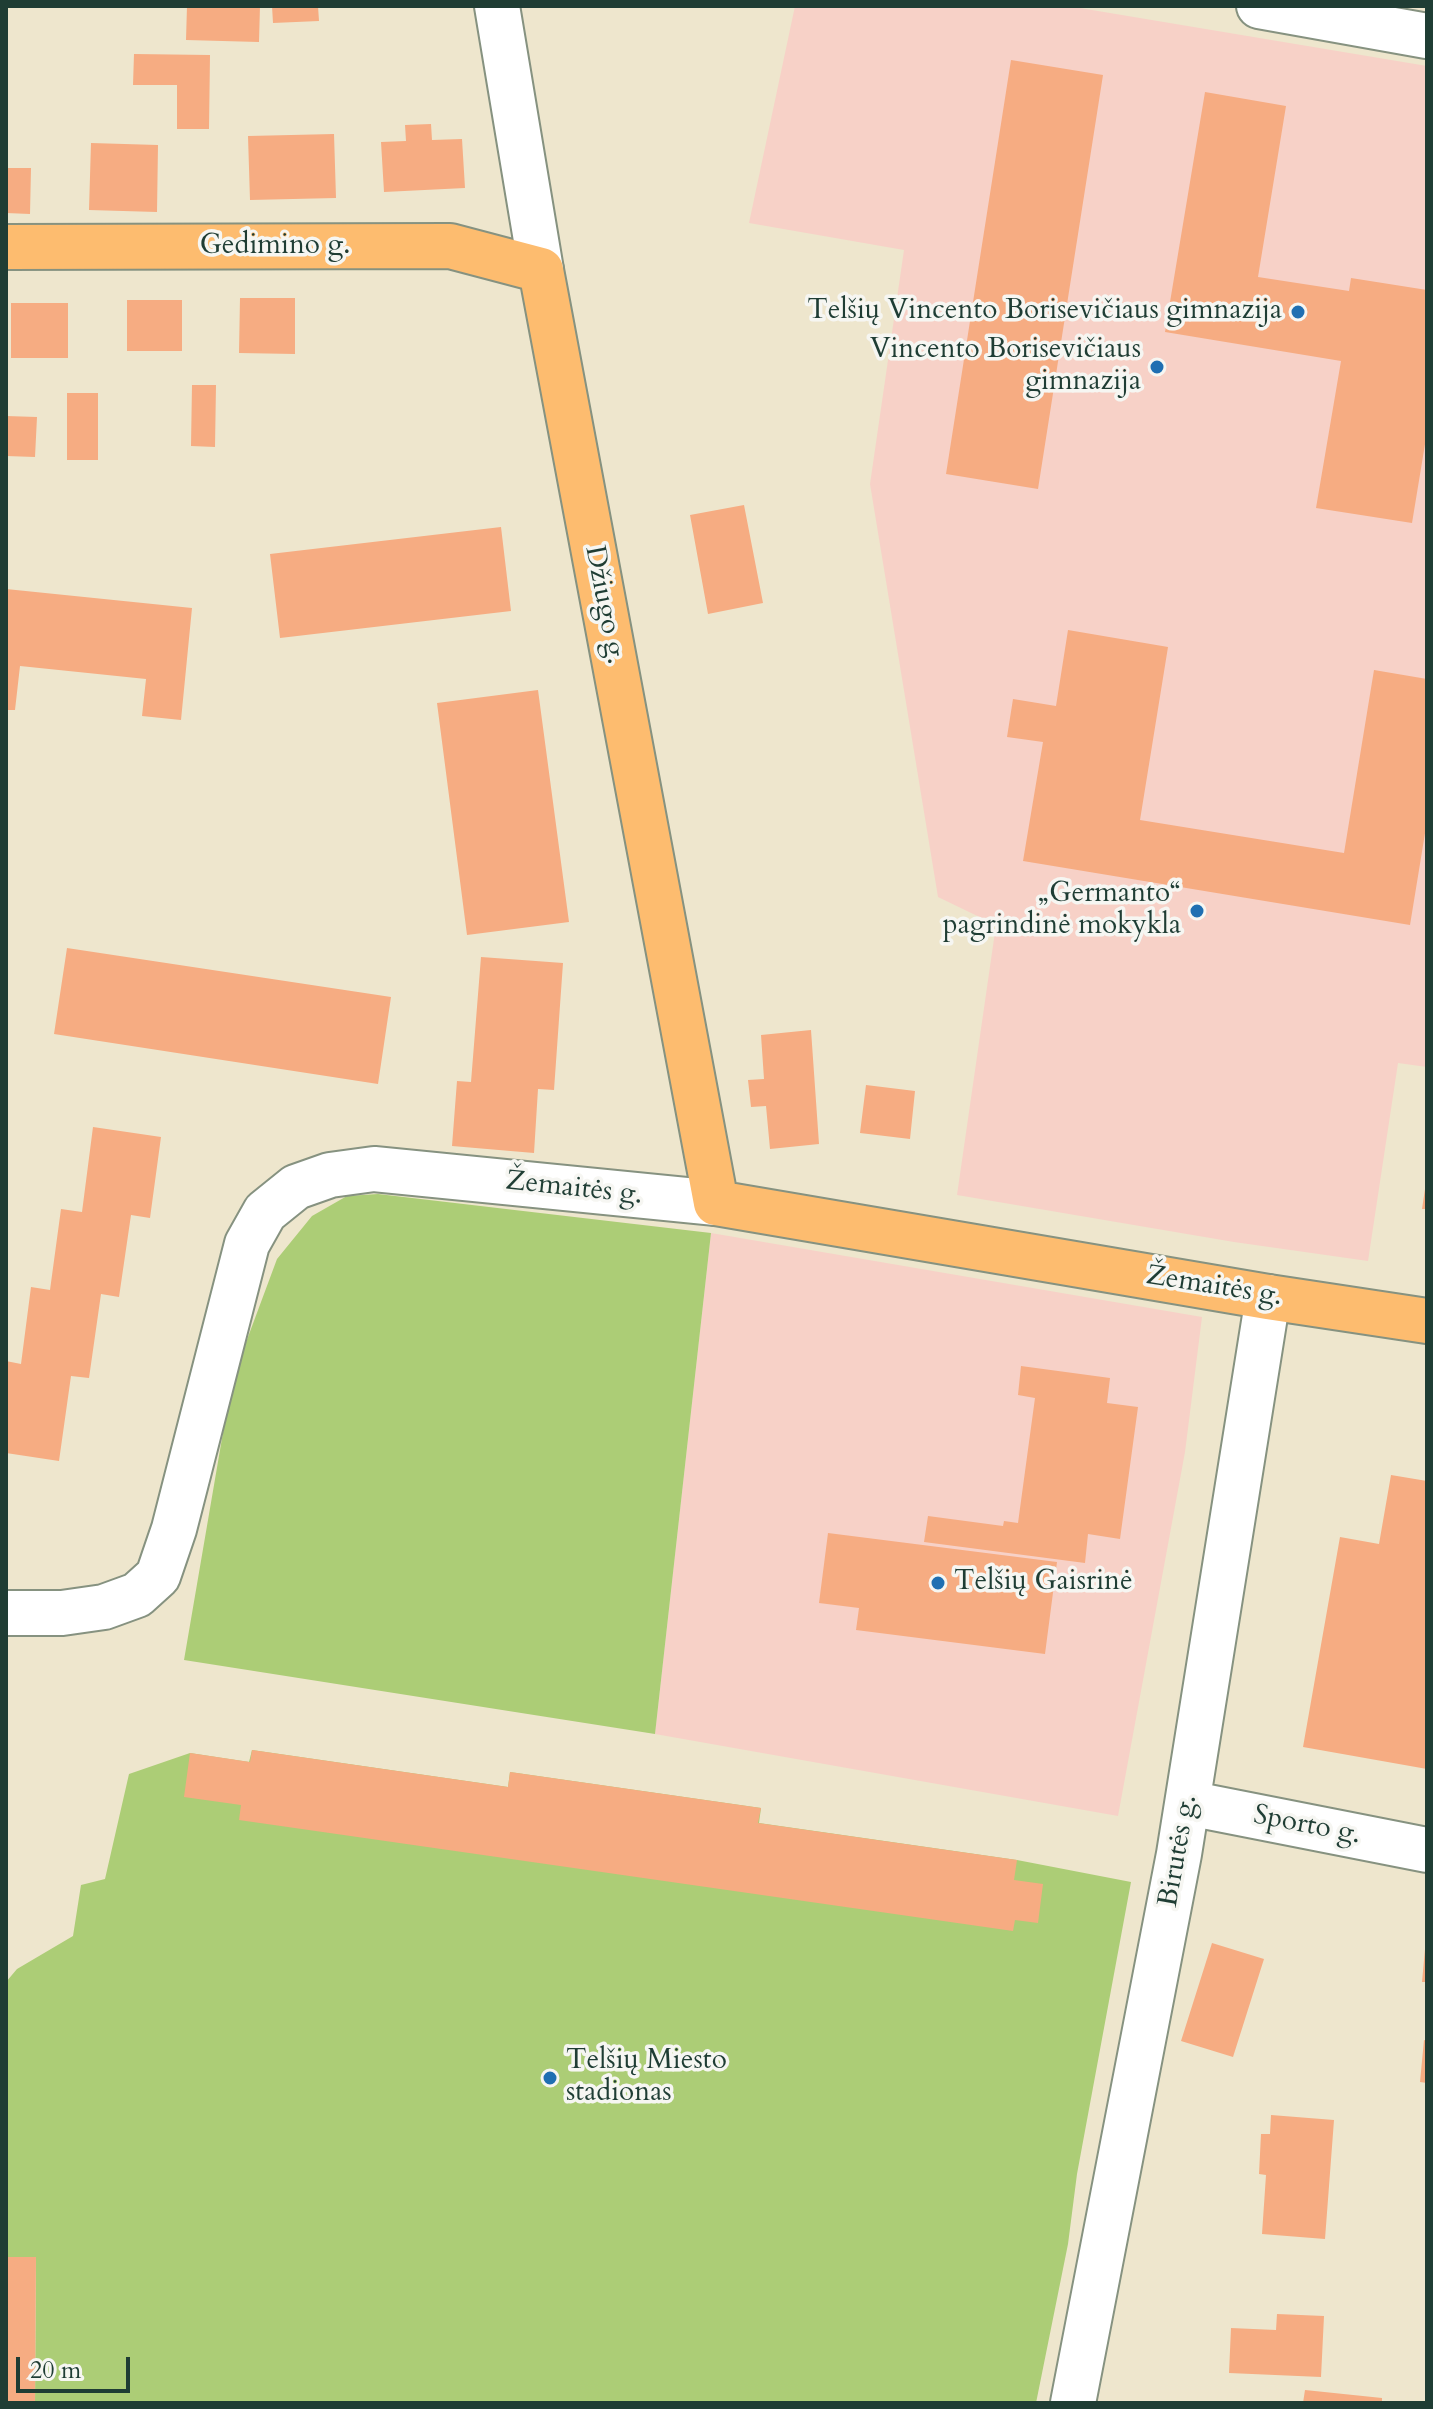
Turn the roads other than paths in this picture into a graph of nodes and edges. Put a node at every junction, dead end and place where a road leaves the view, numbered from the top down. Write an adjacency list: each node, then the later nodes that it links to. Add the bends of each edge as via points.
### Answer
1 (497, 6): 5 (street, Džiugo g.)
2 (1259, 6): 3 (street)
3 (1427, 36)
4 (6, 247): 5 (main road, Gedimino g., via 450,246)
5 (541, 270): 6 (main road, Džiugo g.)
6 (716, 1203): 7 (main road, Žemaitės g.); 9 (street, Žemaitės g., via 374,1169 330,1175 296,1187 265,1212 247,1244 158,1576 137,1595 104,1607)
7 (1268, 1297): 8 (main road, Žemaitės g.); 10 (street, Birutės g.)
8 (1427, 1321)
9 (6, 1613)
10 (1188, 1803): 11 (street, Sporto g.); 12 (street, Birutės g.)
11 (1427, 1850)
12 (1073, 2403)

